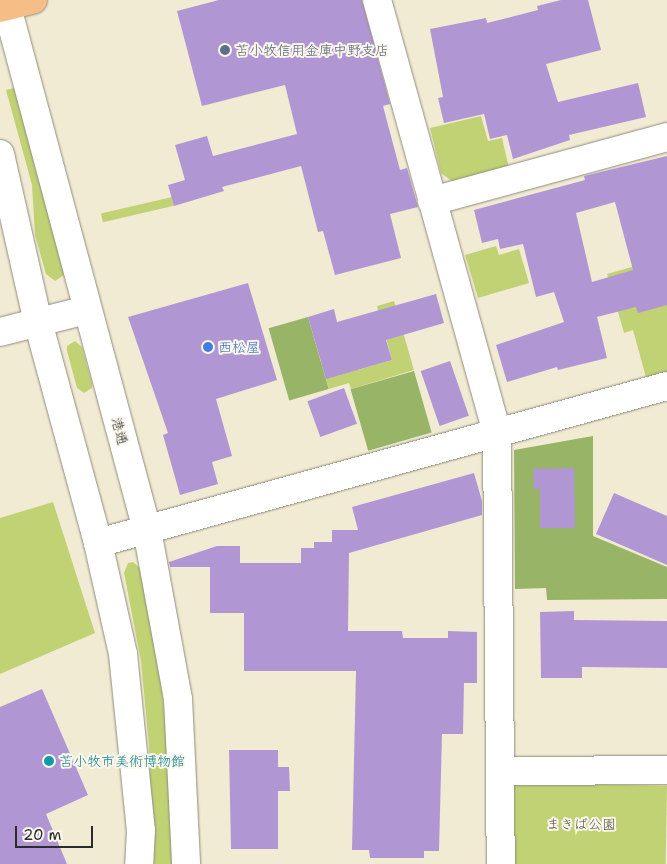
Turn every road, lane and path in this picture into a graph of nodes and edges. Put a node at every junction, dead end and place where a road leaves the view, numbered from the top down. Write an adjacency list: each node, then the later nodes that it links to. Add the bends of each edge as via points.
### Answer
1 (377, 0): 5 (street)
2 (11, 4): 6 (street, 港通)
3 (667, 136): 5 (street)
4 (0, 154): 7 (street)
5 (432, 201): 10 (street)
6 (86, 310): 7 (street); 11 (street, 港通)
7 (38, 322): 8 (street); 12 (street)
8 (0, 332)
9 (667, 386): 10 (street)
10 (497, 433): 11 (street); 14 (street)
11 (147, 530): 12 (street); 16 (street, 港通, via 178,699)
12 (98, 543): 15 (street, via 123,654 140,830)
13 (667, 770): 14 (street)
14 (501, 771): 17 (street)
15 (139, 864)
16 (186, 864)
17 (501, 864)

